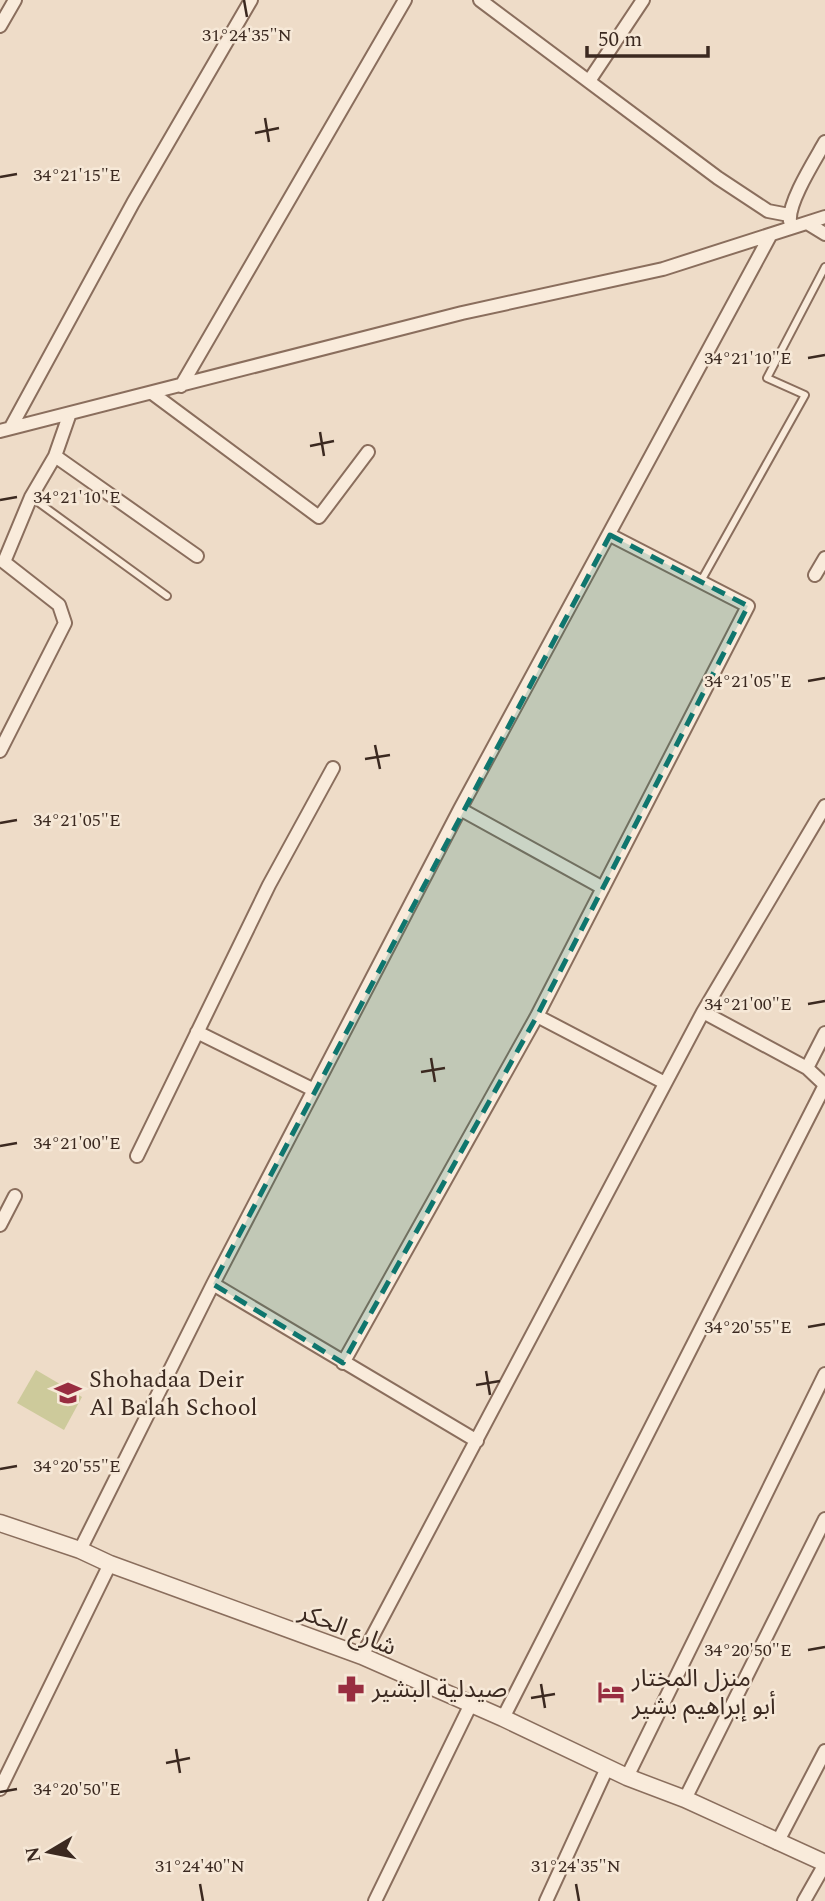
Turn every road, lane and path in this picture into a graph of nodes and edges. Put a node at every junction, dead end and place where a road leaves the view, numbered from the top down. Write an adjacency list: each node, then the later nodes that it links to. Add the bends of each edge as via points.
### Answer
1 (15, 0): 6 (street)
2 (251, 0): 18 (street)
3 (405, 0): 15 (street)
4 (480, 0): 7 (street)
5 (643, 0): 7 (street)
6 (1, 24)
7 (589, 81): 10 (street, via 728,185)
8 (825, 142): 10 (street)
9 (825, 217): 11 (street)
10 (790, 222): 11 (street); 13 (street)
11 (807, 223): 12 (street)
12 (825, 234)
13 (770, 236): 15 (street, via 663,269 462,313); 22 (street)
14 (825, 267): 26 (lane, via 767,378 805,395)
15 (181, 386): 16 (street)
16 (152, 393): 17 (street); 19 (street, via 319,517)
17 (70, 413): 18 (street); 20 (street)
18 (5, 429)
19 (368, 452)
20 (55, 456): 21 (street); 23 (street)
21 (31, 497): 27 (lane); 28 (street, via 4,562 60,605 65,623)
22 (610, 535): 26 (street); 31 (street)
23 (197, 556)
24 (825, 558): 25 (street)
25 (815, 575)
26 (701, 581): 32 (street, via 748,606)
27 (167, 596)
28 (0, 751)
29 (333, 768): 35 (street)
30 (825, 806): 33 (street)
31 (460, 809): 32 (street); 40 (street)
32 (603, 888): 34 (street)
33 (704, 1012): 37 (street); 38 (street)
34 (537, 1016): 38 (street); 45 (street)
35 (197, 1032): 40 (street); 41 (street)
36 (825, 1033): 37 (street)
37 (807, 1068): 39 (street)
38 (665, 1083): 47 (street)
39 (825, 1085): 54 (street)
40 (314, 1090): 44 (street)
41 (137, 1156)
42 (15, 1196): 43 (street)
43 (0, 1225)
44 (213, 1284): 45 (street); 50 (street)
45 (343, 1363): 47 (street)
46 (825, 1374): 57 (street)
47 (477, 1441): 52 (street)
48 (825, 1519): 59 (street)
49 (0, 1523): 50 (street, شارع الحكر)
50 (80, 1550): 51 (street, شارع الحكر)
51 (110, 1564): 52 (street, شارع الحكر); 58 (street)
52 (362, 1656): 53 (street, شارع الحكر)
53 (470, 1706): 54 (street, شارع الحكر); 62 (street)
54 (503, 1718): 56 (street, شارع الحكر)
55 (825, 1751): 60 (street)
56 (607, 1768): 57 (street, شارع الحكر); 63 (street)
57 (627, 1777): 59 (street, شارع الحكر)
58 (0, 1789)
59 (685, 1799): 60 (street, شارع الحكر)
60 (777, 1843): 61 (street, شارع الحكر)
61 (825, 1863): 64 (street)
62 (375, 1901)
63 (546, 1901)
64 (804, 1901)

